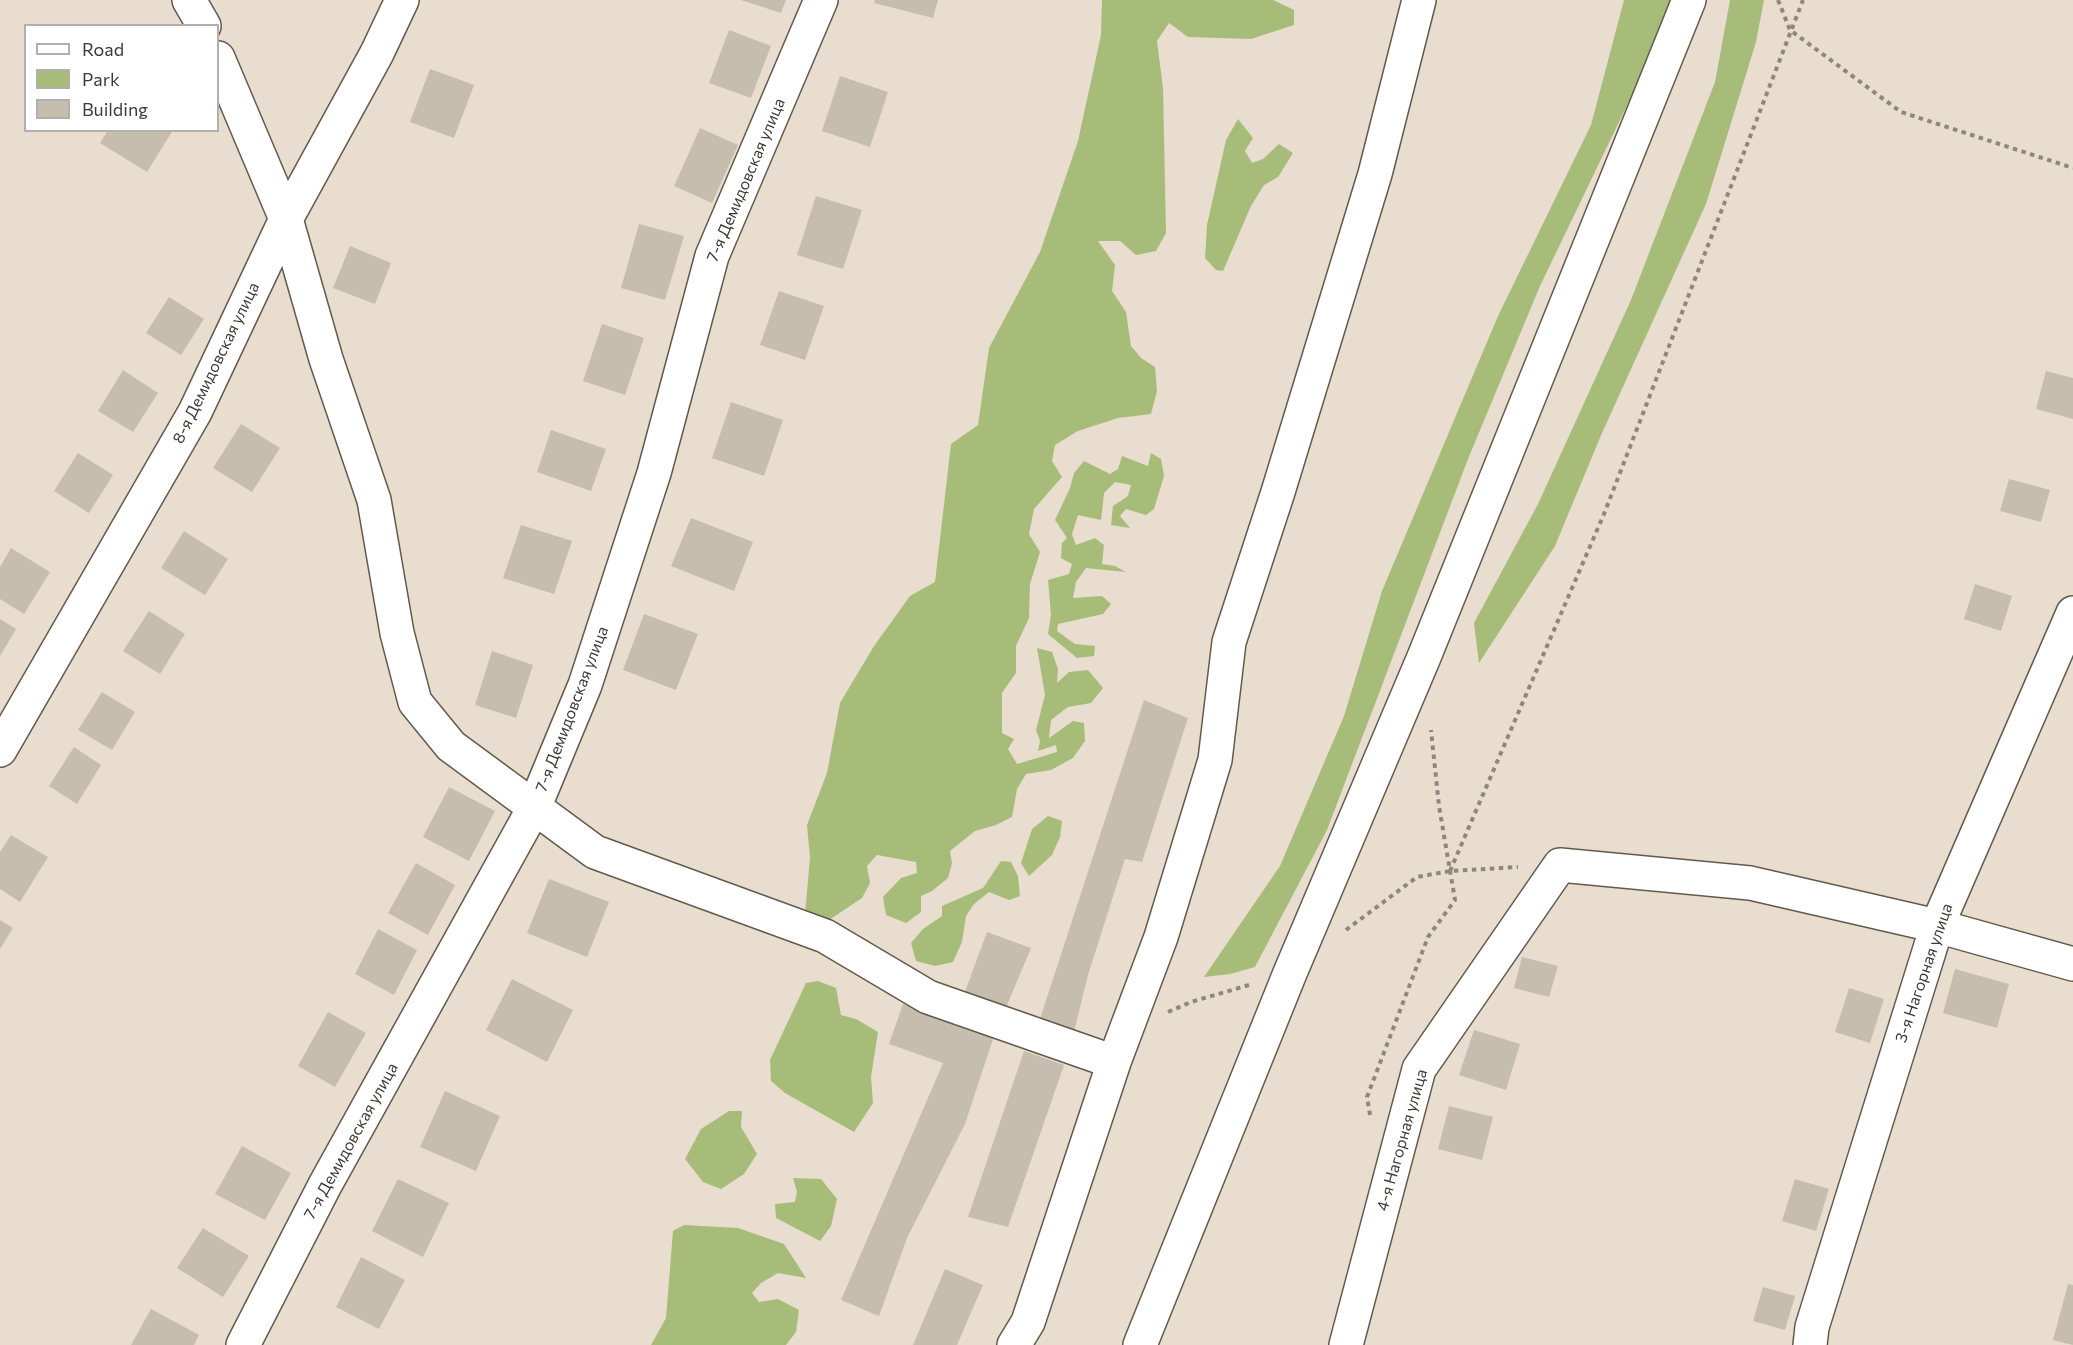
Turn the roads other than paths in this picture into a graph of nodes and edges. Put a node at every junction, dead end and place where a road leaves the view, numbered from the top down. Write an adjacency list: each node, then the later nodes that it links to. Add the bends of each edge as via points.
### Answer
1 (189, 0): 6 (street)
2 (402, 0): 8 (street, 8-я Демидовская улица)
3 (822, 0): 11 (street, 7-я Демидовская улица, via 712,256 654,473 585,685)
4 (1419, 0): 14 (street, via 1375,174 1228,642 1215,760 1161,937)
5 (1689, 0): 17 (street)
6 (203, 24)
7 (219, 60): 8 (street)
8 (286, 219): 10 (street, 8-я Демидовская улица, via 195,412); 11 (street, via 326,359 374,500 397,633 415,702 451,746)
9 (2073, 613): 12 (street, 3-я Нагорная улица)
10 (0, 750)
11 (534, 808): 14 (street, via 595,852 825,936 928,997); 15 (street, 7-я Демидовская улица, via 325,1185)
12 (1937, 926): 13 (street); 18 (street, 4-я Нагорная улица, via 1750,883 1560,865 1419,1069); 19 (street, 3-я Нагорная улица, via 1812,1327)
13 (2073, 964)
14 (1114, 1062): 16 (street, via 1028,1322)
15 (243, 1345)
16 (1014, 1345)
17 (1140, 1345)
18 (1346, 1345)
19 (1810, 1345)

